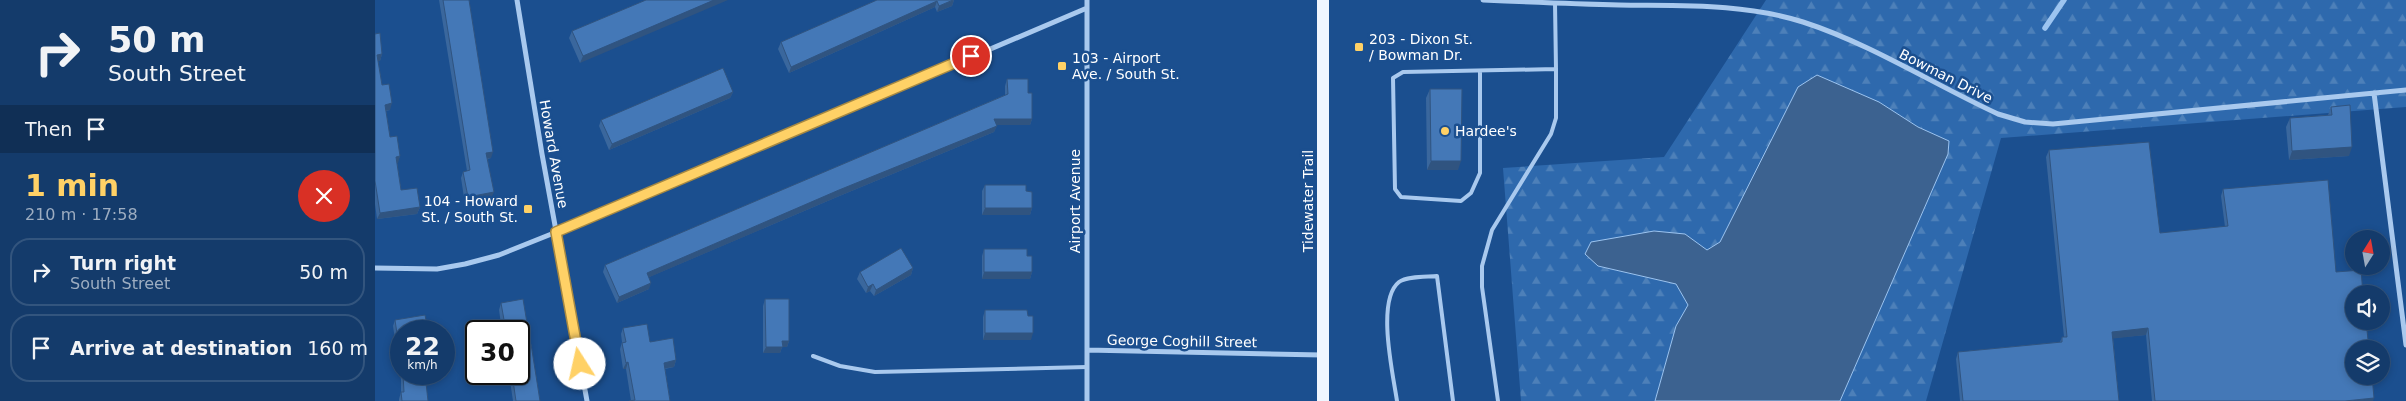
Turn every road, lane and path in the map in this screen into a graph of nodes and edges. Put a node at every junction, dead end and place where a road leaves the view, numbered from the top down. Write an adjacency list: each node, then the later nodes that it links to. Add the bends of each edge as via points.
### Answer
1 (518, 0): 11 (street, Howard Avenue)
2 (1087, 0): 6 (street, Airport Avenue)
3 (1323, 0): 15 (main road, Tidewater Trail)
4 (1483, 0): 5 (street, Bowman Drive)
5 (1555, 3): 7 (lane); 10 (street, Bowman Drive, via 1709,5 1752,10 1801,22 1841,36 1998,114 2025,122 2075,123)
6 (1087, 8): 11 (street); 14 (street, Airport Avenue)
7 (1556, 70): 8 (lane); 23 (lane, via 1555,118 1551,134 1492,230 1482,266)
8 (1480, 72): 8 (lane, via 1403,72 1393,78 1395,189 1401,197 1461,201 1471,193 1480,174)
9 (2406, 90): 10 (street, Bowman Drive)
10 (2374, 93): 13 (street)
11 (556, 232): 12 (street, via 465,264 437,269); 19 (street, Howard Avenue)
12 (375, 268)
13 (2406, 345)
14 (1087, 350): 15 (street, George Coghill Street); 17 (street, Airport Avenue)
15 (1323, 355): 18 (main road, Tidewater Trail)
16 (813, 356): 17 (lane, via 840,366 875,372)
17 (1087, 367): 20 (street, Airport Avenue)
18 (1324, 398)
19 (587, 401)
20 (1087, 401)
21 (1397, 401): 22 (lane, via 1389,347 1388,303 1392,289 1401,280 1437,276)
22 (1453, 401)
23 (1498, 401)

